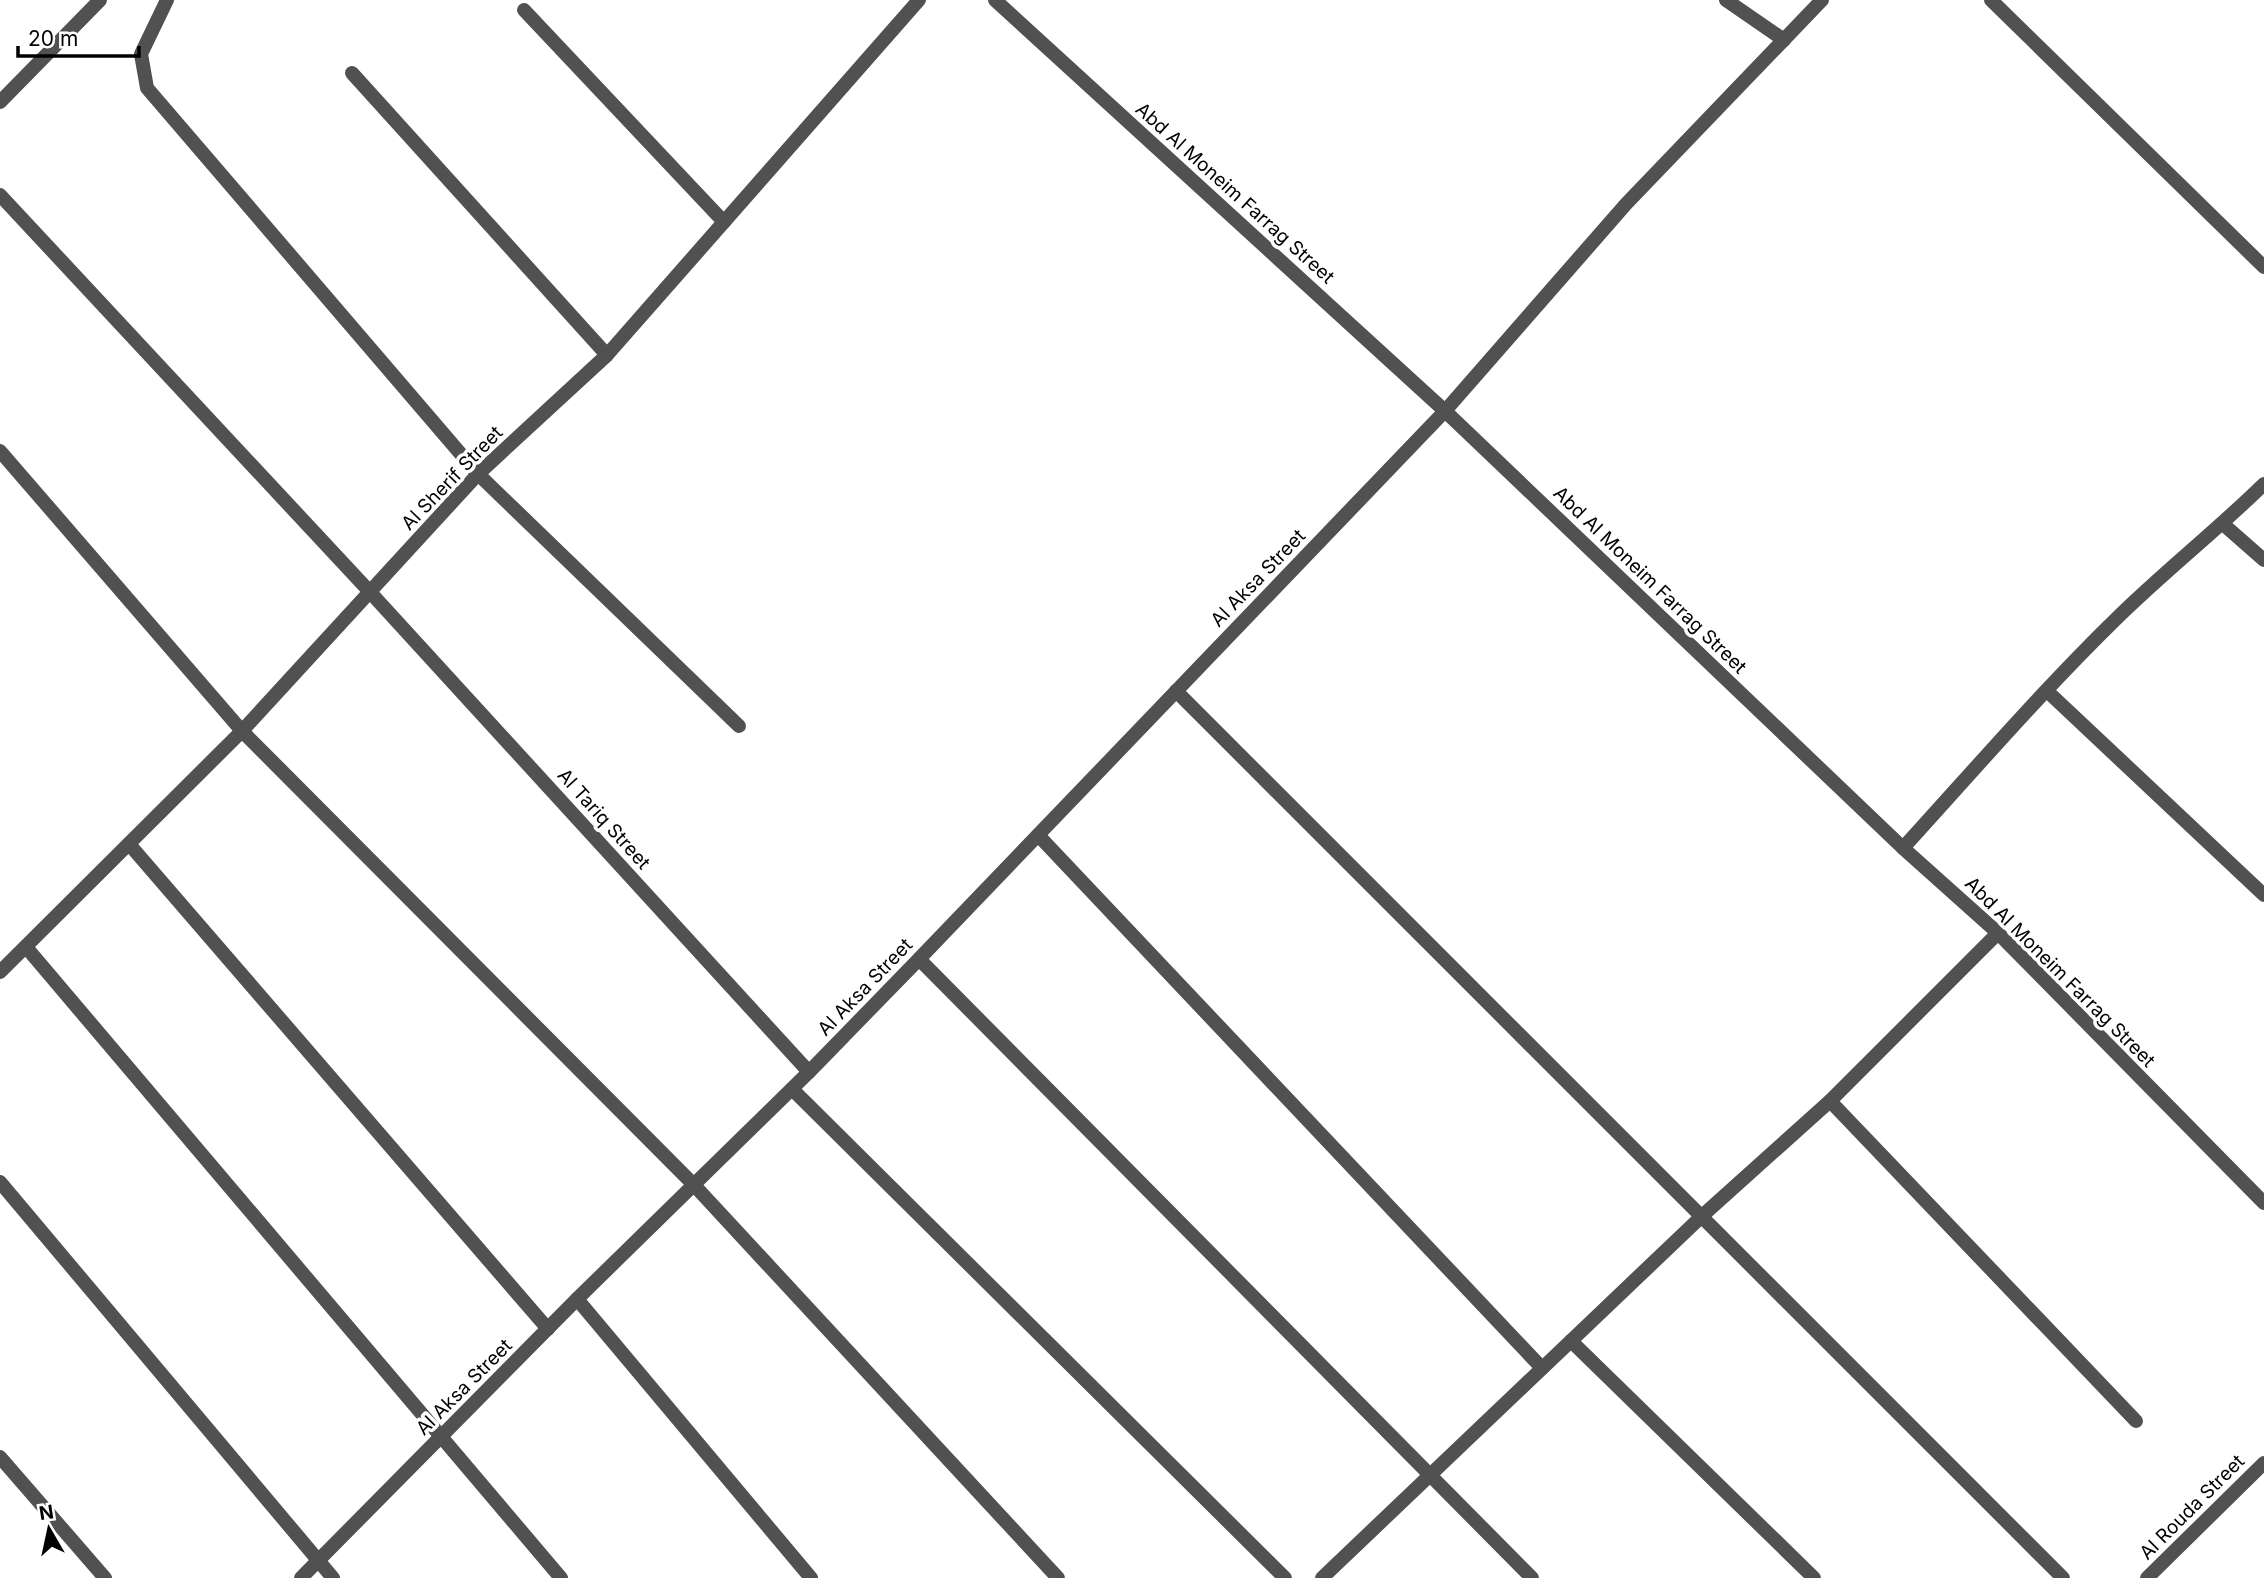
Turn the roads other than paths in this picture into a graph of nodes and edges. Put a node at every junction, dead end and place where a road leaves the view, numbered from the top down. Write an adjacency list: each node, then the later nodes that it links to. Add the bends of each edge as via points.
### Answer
1 (100, 0): 11 (street)
2 (167, 0): 18 (street, via 141,54 147,88)
3 (919, 0): 13 (street, Al Sherif Street)
4 (996, 0): 16 (street, Abd Al Moneim Farrag Street)
5 (1726, 0): 9 (street)
6 (1822, 0): 9 (street, Al Aksa Street)
7 (1991, 0): 14 (street)
8 (524, 10): 13 (street)
9 (1784, 40): 16 (street, Al Aksa Street, via 1626,204)
10 (352, 74): 15 (street)
11 (0, 102)
12 (0, 195): 22 (street, Al Tariq Street)
13 (724, 222): 15 (street, Al Sherif Street)
14 (2264, 267)
15 (607, 355): 18 (street, Al Sherif Street)
16 (1445, 411): 23 (street, Al Aksa Street); 29 (street, Abd Al Moneim Farrag Street)
17 (0, 451): 26 (street)
18 (478, 474): 22 (street, Al Sherif Street); 25 (street)
19 (2264, 484): 20 (street)
20 (2222, 524): 21 (street); 24 (street, via 2117,617)
21 (2264, 560)
22 (370, 592): 26 (street, Al Sherif Street); 35 (street, Al Tariq Street)
23 (1176, 691): 27 (street, Al Aksa Street); 41 (street)
24 (2047, 691): 29 (street); 30 (street)
25 (739, 726)
26 (242, 731): 28 (street, Al Sherif Street); 39 (street)
27 (1038, 835): 33 (street, Al Aksa Street); 45 (street)
28 (130, 844): 32 (street, Al Sherif Street); 43 (street)
29 (1903, 848): 31 (street, Abd Al Moneim Farrag Street)
30 (2264, 895)
31 (1998, 933): 37 (street); 40 (street, Abd Al Moneim Farrag Street)
32 (26, 947): 34 (street, Al Sherif Street); 47 (street)
33 (919, 959): 35 (street, Al Aksa Street); 50 (street)
34 (0, 972)
35 (809, 1072): 36 (street, Al Aksa Street)
36 (792, 1089): 39 (street, Al Aksa Street); 58 (street)
37 (1830, 1101): 41 (street); 46 (street)
38 (0, 1182): 51 (street)
39 (694, 1185): 42 (street, Al Aksa Street); 57 (street)
40 (2264, 1203)
41 (1702, 1216): 44 (street); 62 (street)
42 (577, 1299): 43 (street, Al Aksa Street); 56 (street)
43 (548, 1329): 47 (street, Al Aksa Street)
44 (1571, 1341): 45 (street); 61 (street)
45 (1542, 1368): 50 (street)
46 (2136, 1421)
47 (440, 1438): 51 (street, Al Aksa Street); 55 (street)
48 (0, 1457): 52 (street)
49 (2264, 1463): 63 (street, Al Rouda Street)
50 (1430, 1475): 59 (street); 60 (street)
51 (318, 1560): 53 (street, Al Aksa Street); 54 (street)
52 (104, 1578)
53 (301, 1578)
54 (333, 1578)
55 (561, 1578)
56 (811, 1578)
57 (1058, 1578)
58 (1284, 1578)
59 (1322, 1578)
60 (1532, 1578)
61 (1814, 1578)
62 (2063, 1578)
63 (2147, 1578)

